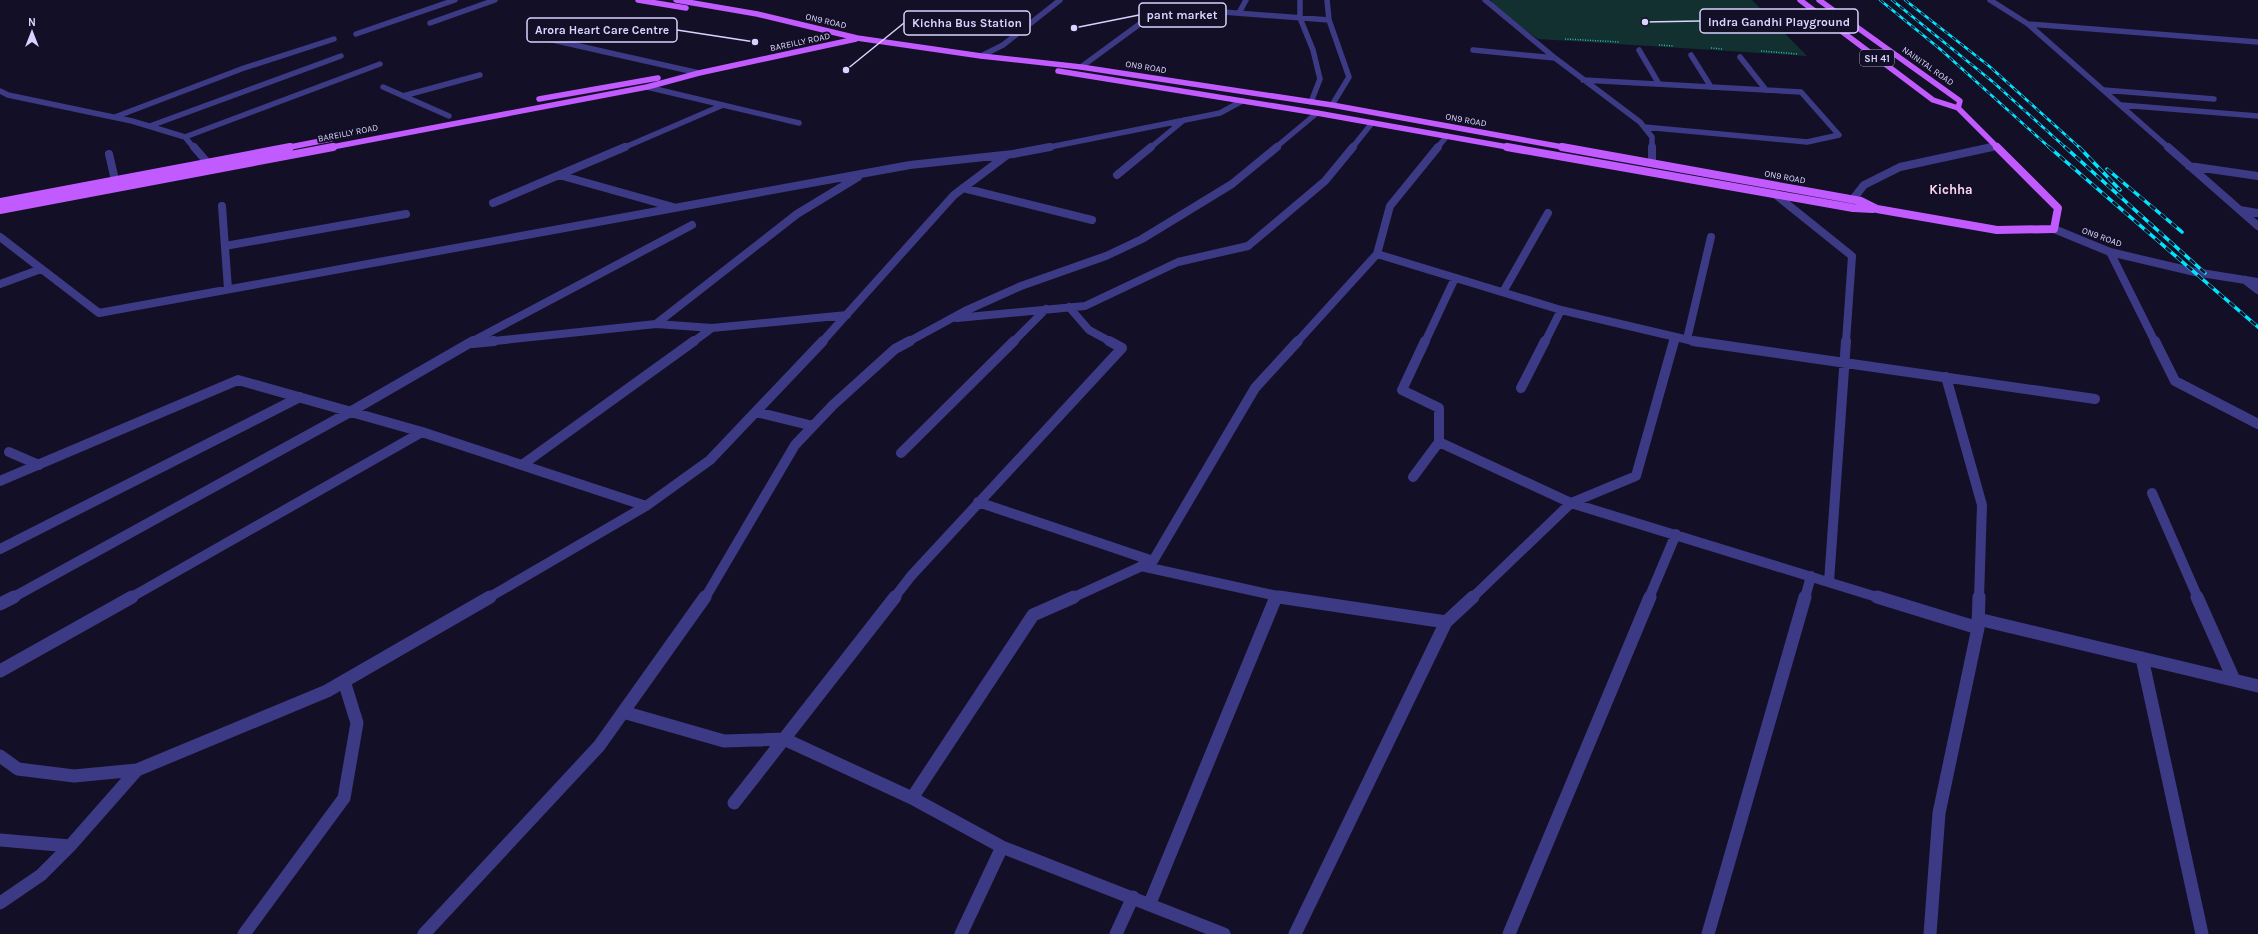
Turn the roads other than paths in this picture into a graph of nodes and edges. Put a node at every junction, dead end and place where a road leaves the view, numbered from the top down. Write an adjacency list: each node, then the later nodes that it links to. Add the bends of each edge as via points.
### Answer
1 (455, 0): 19 (street)
2 (495, 0): 16 (street)
3 (638, 0): 18 (main road)
4 (676, 0): 18 (main road, ON9 ROAD, via 757,14)
5 (1060, 0): 28 (street, via 1003,45)
6 (1246, 0): 13 (street)
7 (1300, 0): 14 (street)
8 (1326, 0): 15 (street)
9 (1485, 0): 30 (street)
10 (1800, 0): 51 (main road, NAINITAL ROAD / SH 41, via 1933,100)
11 (1819, 0): 51 (main road, NAINITAL ROAD, via 1960,101)
12 (1990, 0): 17 (street)
13 (1238, 14): 14 (street); 32 (street, via 1184,9 1156,12)
14 (1300, 18): 15 (street); 47 (street, via 1313,50 1320,79)
15 (1329, 20): 49 (street, via 1349,77)
16 (430, 23)
17 (2028, 24): 23 (street); 41 (street)
18 (813, 28): 21 (main road, ON9 ROAD)
19 (356, 34)
20 (334, 38): 55 (street, via 244,68)
21 (857, 38): 28 (main road, ON9 ROAD); 33 (main road, BAREILLY ROAD)
22 (548, 39): 33 (street)
23 (2258, 42)
24 (1473, 50): 30 (street)
25 (1639, 50): 36 (street)
26 (1691, 54): 38 (street)
27 (341, 56): 60 (street)
28 (981, 56): 32 (main road, ON9 ROAD); 46 (main road)
29 (1740, 57): 40 (street)
30 (1555, 58): 35 (street)
31 (380, 64): 64 (street)
32 (1080, 67): 47 (main road, ON9 ROAD)
33 (699, 73): 37 (main road, BAREILLY ROAD); 45 (main road, BAREILLY ROAD, via 636,81)
34 (480, 75): 43 (street)
35 (1584, 80): 36 (street); 61 (street)
36 (1659, 84): 38 (street)
37 (647, 86): 48 (street); 83 (main road, BAREILLY ROAD)
38 (1711, 86): 40 (street)
39 (383, 87): 43 (street)
40 (1766, 90): 61 (street, via 1801,92 1839,135 1807,142)
41 (2104, 90): 44 (street); 50 (street)
42 (0, 92): 55 (street)
43 (403, 96): 53 (street)
44 (2214, 99)
45 (528, 101)
46 (1242, 101): 52 (main road); 57 (street, via 1220,113)
47 (1311, 102): 49 (main road, ON9 ROAD)
48 (723, 105): 58 (street); 72 (street)
49 (1332, 105): 69 (main road, ON9 ROAD)
50 (2121, 106): 54 (street); 70 (street)
51 (1958, 108): 65 (main road, NAINITAL ROAD / SH 41)
52 (1317, 113): 59 (main road); 110 (street, via 1232,184 1142,239 1106,256 1021,286)
53 (452, 116): 56 (main road)
54 (2258, 116)
55 (115, 117): 60 (street)
56 (434, 119)
57 (1185, 120): 67 (street); 73 (street)
58 (799, 123)
59 (1372, 123): 62 (main road); 106 (street, via 1325,181 1248,246 1178,262 1085,306)
60 (150, 126): 64 (street)
61 (1644, 127): 69 (street, via 1652,136)
62 (1447, 136): 77 (main road); 97 (street, via 1390,206)
63 (340, 137): 68 (main road, BAREILLY ROAD)
64 (185, 138): 68 (street)
65 (1996, 146): 78 (street, via 1900,168 1864,185); 92 (main road, NAINITAL ROAD / SH 41, via 2058,208)
66 (109, 154): 75 (street)
67 (1007, 155): 71 (street, via 910,165); 76 (street)
68 (207, 162): 75 (main road, BAREILLY ROAD)
69 (1652, 163): 78 (main road, ON9 ROAD)
70 (2189, 166): 74 (street); 85 (street)
71 (864, 174): 82 (street); 111 (street, via 797,214)
72 (559, 175): 80 (street); 82 (street)
73 (1117, 175)
74 (2258, 176)
75 (115, 180): 79 (main road, BAREILLY ROAD)
76 (963, 188): 89 (street); 109 (street)
77 (1776, 195): 84 (main road); 116 (street, via 1852,256)
78 (1853, 200): 84 (main road, ON9 ROAD, via 1861,201)
79 (0, 202)
80 (493, 203)
81 (222, 206): 95 (street)
82 (675, 208): 103 (street)
83 (0, 210)
84 (1877, 210): 92 (main road, ON9 ROAD, via 1997,230)
85 (2240, 210): 87 (street); 91 (street)
86 (1548, 213): 105 (street)
87 (2258, 213)
88 (406, 214): 95 (street)
89 (1092, 220)
90 (692, 225): 115 (street)
91 (2258, 226)
92 (2054, 229): 96 (street, ON9 ROAD)
93 (0, 237): 98 (street)
94 (1711, 237): 114 (street)
95 (225, 246): 103 (street)
96 (2110, 252): 100 (street, ON9 ROAD, via 2195,272); 123 (street, via 2175,381)
97 (1377, 254): 99 (street); 139 (street, via 1255,388)
98 (41, 269): 102 (street); 103 (street, via 98,313)
99 (1456, 278): 105 (street); 126 (street, via 1402,390 1439,408)
100 (2245, 280): 101 (street, ON9 ROAD); 104 (street)
101 (2258, 282)
102 (0, 284)
103 (228, 289)
104 (2258, 290)
105 (1503, 292): 108 (street)
106 (1069, 307): 107 (street); 134 (street, via 1089,330 1122,348)
107 (1046, 310): 110 (street); 128 (street)
108 (1561, 310): 113 (street); 118 (street)
109 (847, 315): 112 (street); 122 (street)
110 (951, 319): 124 (street, via 895,349)
111 (656, 324): 112 (street); 115 (street)
112 (712, 328): 130 (street)
113 (1675, 336): 114 (street); 135 (street, via 1636,476)
114 (1687, 339): 116 (street)
115 (467, 344): 121 (street)
116 (1843, 364): 117 (street); 142 (street)
117 (1946, 377): 120 (street); 146 (street, via 1982,505)
118 (1521, 388)
119 (300, 397): 121 (street); 129 (street, via 238,380); 138 (street)
120 (2095, 399)
121 (350, 412): 125 (street); 144 (street)
122 (756, 412): 124 (street); 136 (street, via 710,460)
123 (2258, 424)
124 (813, 426): 152 (street, via 795,445 712,587)
125 (422, 432): 130 (street); 148 (street)
126 (1440, 442): 131 (street); 135 (street)
127 (9, 452): 129 (street)
128 (901, 453)
129 (39, 465): 132 (street)
130 (522, 465): 136 (street)
131 (1413, 478)
132 (0, 481)
133 (2152, 492): 149 (street)
134 (978, 502): 139 (street); 153 (street, via 911,576)
135 (1571, 504): 137 (street); 145 (street)
136 (646, 506): 150 (street)
137 (1676, 534): 141 (street); 170 (street)
138 (0, 549)
139 (1153, 561): 140 (street)
140 (1141, 566): 143 (street); 156 (street, via 1033,615)
141 (1811, 576): 142 (street); 171 (street)
142 (1829, 582): 146 (street)
143 (1276, 596): 145 (street); 162 (street)
144 (0, 604)
145 (1446, 622): 169 (street)
146 (1978, 624): 147 (street); 172 (street, via 1939,813)
147 (2142, 658): 149 (street); 173 (street)
148 (0, 671)
149 (2234, 680): 151 (street)
150 (344, 681): 155 (street, via 327,691); 164 (street, via 357,723 344,798)
151 (2258, 686)
152 (624, 712): 153 (street, via 724,741); 165 (street, via 599,746)
153 (784, 739): 156 (street); 157 (street)
154 (0, 756): 155 (street, via 18,769 74,776)
155 (137, 770): 159 (street)
156 (912, 798): 160 (street)
157 (734, 803)
158 (0, 840): 159 (street)
159 (70, 846): 163 (street, via 41,875)
160 (1002, 847): 161 (street); 166 (street)
161 (1133, 897): 162 (street); 167 (street)
162 (1150, 903): 168 (street)
163 (0, 904)
164 (244, 934)
165 (424, 934)
166 (961, 934)
167 (1116, 934)
168 (1224, 934)
169 (1295, 934)
170 (1509, 934)
171 (1708, 934)
172 (1930, 934)
173 (2202, 934)

